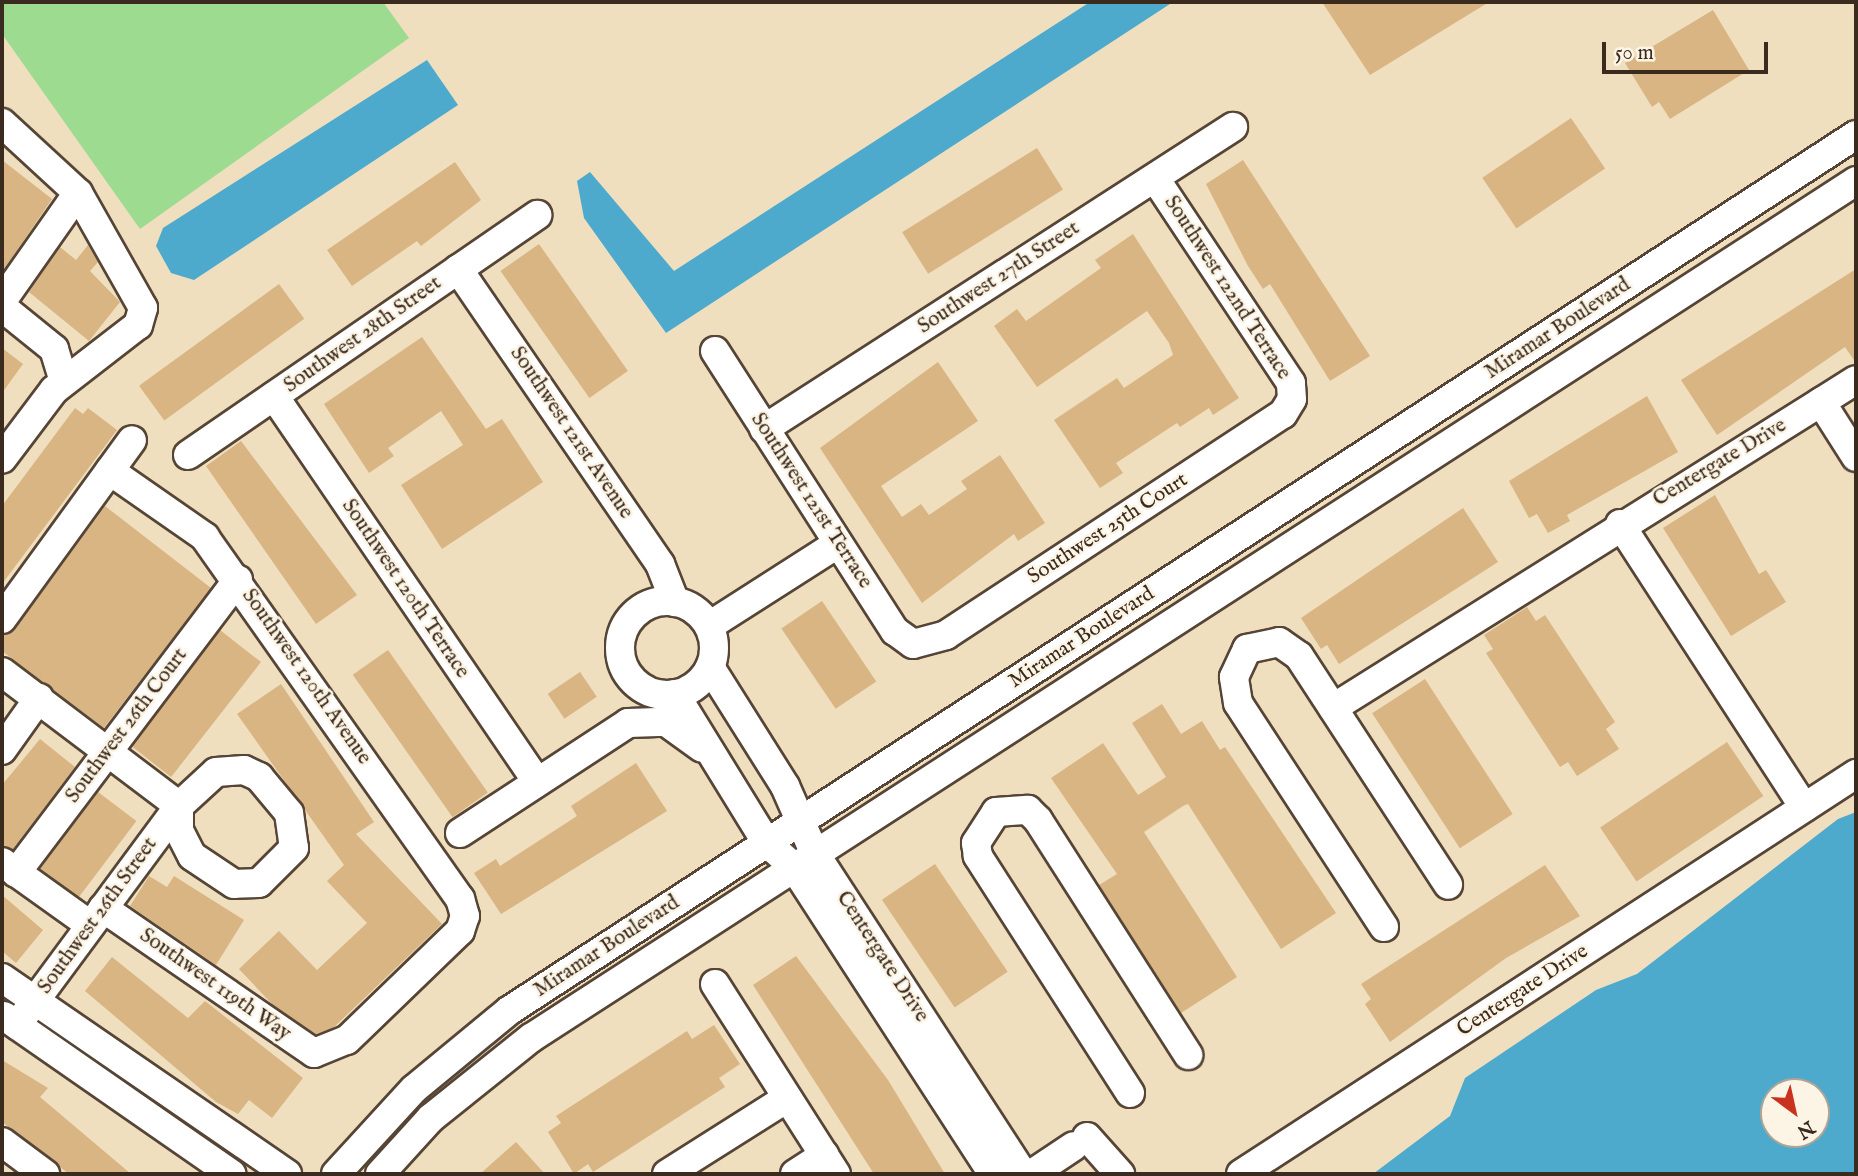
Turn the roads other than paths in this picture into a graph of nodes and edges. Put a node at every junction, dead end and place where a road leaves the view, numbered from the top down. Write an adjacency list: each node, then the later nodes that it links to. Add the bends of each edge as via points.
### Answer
1 (2, 123): 6 (street)
2 (1233, 127): 4 (street, Southwest 27th Street)
3 (1856, 135): 44 (street, Miramar Boulevard)
4 (1155, 178): 15 (street, Southwest 122nd Terrace, via 1290,383); 17 (street, Southwest 27th Street)
5 (1856, 181): 47 (street, Miramar Boulevard)
6 (78, 192): 9 (street); 13 (street, via 143,308 138,325)
7 (537, 215): 8 (street, Southwest 28th Street)
8 (458, 269): 14 (street, Southwest 28th Street); 26 (street, Southwest 121st Avenue, via 660,564)
9 (2, 301)
10 (2, 307): 13 (street, via 54,349)
11 (715, 351): 17 (street, Southwest 121st Terrace)
12 (1856, 380): 16 (street, Centergate Drive)
13 (64, 382): 21 (street)
14 (274, 396): 19 (street, Southwest 28th Street); 41 (street, Southwest 120th Terrace)
15 (1292, 399): 29 (street, Southwest 25th Court, via 1283,414 946,635)
16 (1821, 402): 20 (street); 23 (street, Centergate Drive)
17 (764, 429): 24 (street, Southwest 121st Terrace)
18 (132, 440): 22 (street)
19 (188, 455)
20 (1856, 457)
21 (2, 459)
22 (110, 471): 25 (street, Southwest 120th Avenue, via 205,537); 27 (street)
23 (1620, 524): 35 (street, Centergate Drive); 43 (street)
24 (837, 544): 28 (street); 29 (street, Southwest 121st Terrace, via 895,631)
25 (238, 579): 37 (street, Southwest 26th Court); 56 (street, Southwest 120th Avenue, via 460,899 465,916 460,931)
26 (675, 602): 28 (street); 32 (street, via 646,606 623,633 625,669)
27 (2, 619)
28 (709, 626): 30 (street)
29 (914, 644)
30 (710, 667): 33 (street, via 696,685); 44 (street)
31 (2, 672): 34 (street)
32 (645, 690): 33 (street); 36 (street)
33 (675, 694): 39 (street)
34 (39, 698): 37 (street); 38 (street)
35 (1333, 708): 49 (street); 51 (street, via 1299,656 1279,642 1247,649 1237,660 1238,703)
36 (628, 723): 39 (street, via 666,722); 41 (street)
37 (110, 748): 42 (street); 48 (street, Southwest 26th Court)
38 (2, 750)
39 (713, 758): 46 (street)
40 (1856, 774): 43 (street, Centergate Drive)
41 (537, 782): 45 (street)
42 (179, 806): 42 (street, Southwest 26th Street, via 179,831 192,856 234,884 259,883 293,848 289,813 259,777 244,770 215,772); 50 (street, Southwest 26th Street)
43 (1804, 807): 76 (street, Centergate Drive)
44 (801, 821): 46 (street, Miramar Boulevard); 47 (street)
45 (460, 833)
46 (766, 842): 47 (street); 68 (street, Miramar Boulevard, via 510,1010 414,1089)
47 (803, 859): 58 (street, Centergate Drive); 69 (street, Miramar Boulevard, via 489,1067)
48 (9, 867): 50 (street, Southwest 119th Way)
49 (1448, 885)
50 (97, 916): 54 (street, Southwest 26th Street); 56 (street, Southwest 119th Way, via 314,1053)
51 (1384, 927)
52 (2, 978): 54 (street)
53 (715, 984): 61 (street)
54 (36, 1000): 55 (street, Southwest 26th Street); 59 (street)
55 (10, 1020): 62 (street)
56 (330, 1052)
57 (1188, 1055): 60 (street, via 1038,820 1028,810 996,813 976,843 978,856)
58 (940, 1069): 72 (street, Centergate Drive); 73 (street, Centergate Drive)
59 (169, 1092): 62 (street); 67 (street)
60 (1130, 1093)
61 (787, 1098): 64 (street); 70 (street)
62 (151, 1118): 66 (street)
63 (2, 1142): 65 (street)
64 (830, 1165): 71 (street)
65 (45, 1174)
66 (231, 1174)
67 (287, 1174)
68 (336, 1174)
69 (380, 1174)
70 (667, 1174)
71 (795, 1174)
72 (993, 1174)
73 (1023, 1174)
74 (1032, 1174): 75 (street, via 1081,1142)
75 (1120, 1174)
76 (1241, 1174)

